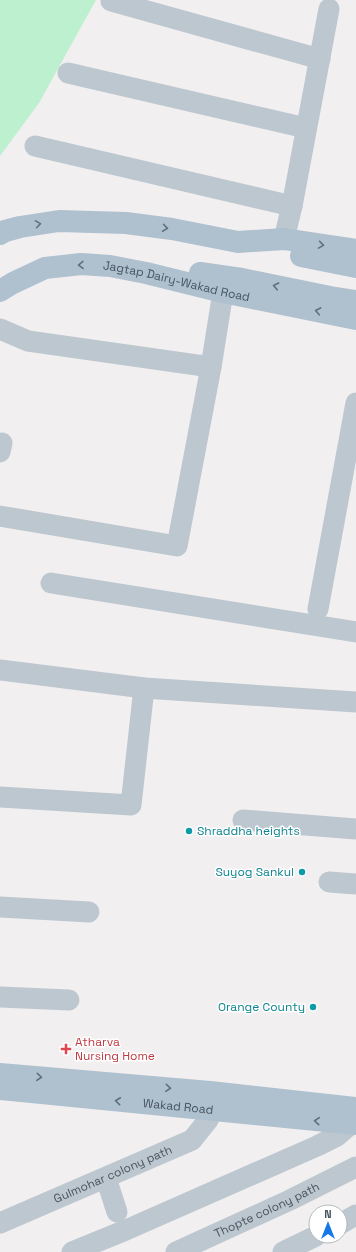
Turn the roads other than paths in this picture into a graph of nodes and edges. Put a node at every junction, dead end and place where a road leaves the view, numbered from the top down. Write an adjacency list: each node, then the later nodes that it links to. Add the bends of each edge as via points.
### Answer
1 (111, 1): 3 (street)
2 (329, 9): 3 (street)
3 (320, 59): 5 (street)
4 (68, 73): 5 (street)
5 (306, 128): 7 (street)
6 (35, 146): 7 (street)
7 (292, 206): 9 (street)
8 (0, 234): 10 (main road, one-way to 10, via 20,227 59,221 126,223)
9 (284, 240): 10 (main road); 11 (main road, one-way to 11)
10 (238, 242): 12 (main road)
11 (356, 250)
12 (356, 267)
13 (146, 273): 14 (main road, Jagtap Dairy-Wakad Road, one-way to 14, via 81,264 45,268); 15 (main road, Jagtap Dairy-Wakad Road); 16 (main road, one-way to 13, via 201,273)
14 (0, 291)
15 (223, 292): 17 (main road, Jagtap Dairy-Wakad Road, one-way to 15); 19 (street)
16 (356, 302)
17 (356, 319)
18 (0, 329): 19 (street, via 28,341)
19 (211, 367): 21 (street, via 177,546)
20 (356, 403): 23 (street)
21 (0, 516)
22 (51, 583): 24 (street)
23 (318, 609)
24 (356, 632)
25 (0, 670): 26 (street)
26 (144, 688): 27 (street); 28 (street, via 131,804)
27 (356, 702)
28 (0, 797)
29 (243, 820): 30 (street)
30 (356, 829)
31 (329, 882): 32 (street)
32 (356, 884)
33 (0, 907): 34 (street)
34 (89, 912)
35 (0, 997): 36 (street)
36 (69, 1000)
37 (0, 1074): 40 (main road, Wakad Road, one-way to 40, via 210,1092)
38 (0, 1090): 39 (main road, Wakad Road, one-way to 38)
39 (212, 1111): 40 (main road, Wakad Road, one-way to 39); 42 (street, Gulmohar colony path, via 192,1140)
40 (354, 1119): 46 (street, via 336,1136 317,1146)
41 (356, 1167): 47 (street, Thopte colony path)
42 (106, 1178): 43 (street); 44 (street, Gulmohar colony path)
43 (117, 1212)
44 (0, 1223)
45 (308, 1240): 48 (street)
46 (72, 1252)
47 (176, 1252)
48 (283, 1252)

